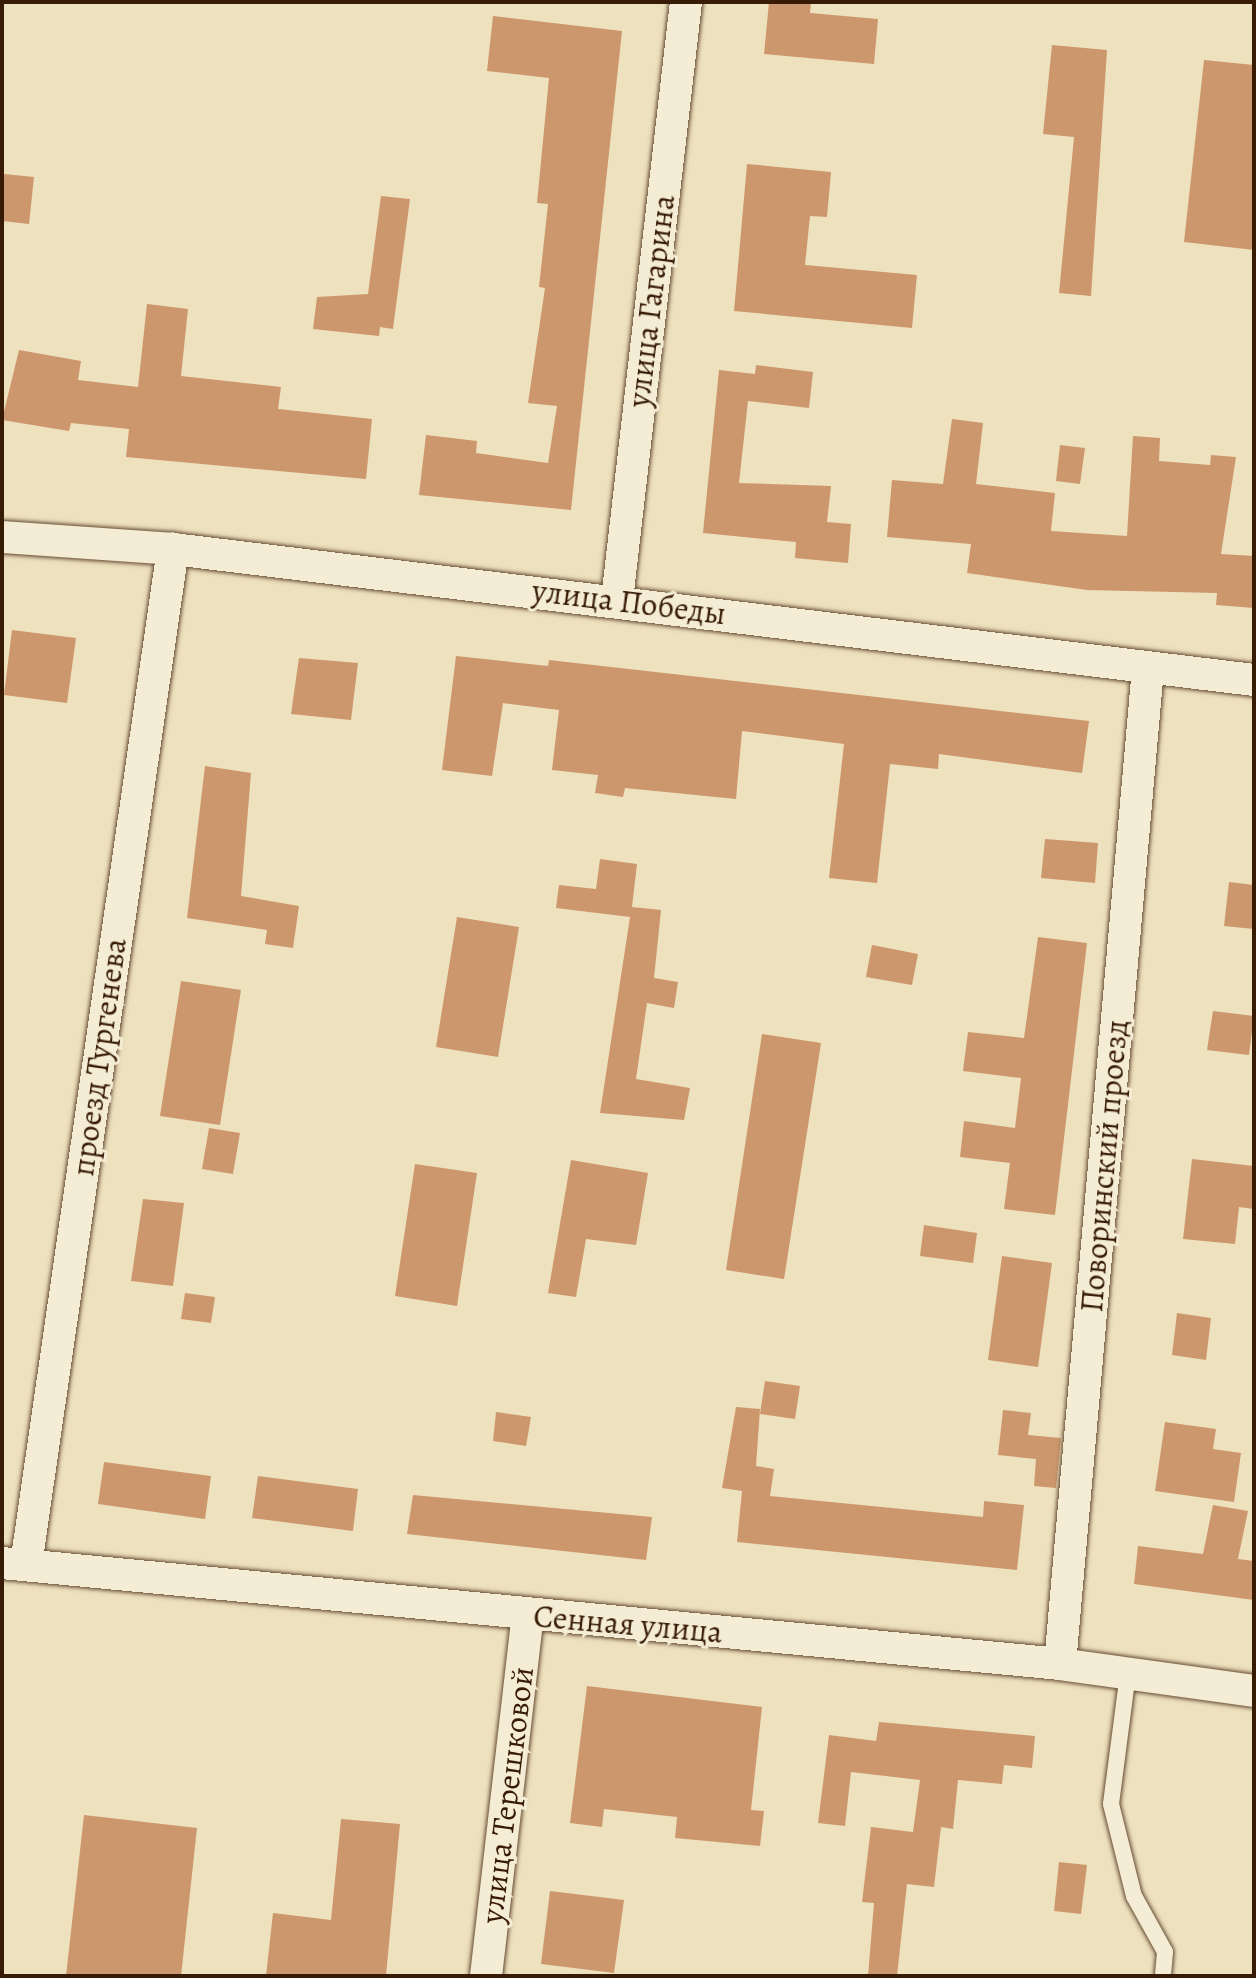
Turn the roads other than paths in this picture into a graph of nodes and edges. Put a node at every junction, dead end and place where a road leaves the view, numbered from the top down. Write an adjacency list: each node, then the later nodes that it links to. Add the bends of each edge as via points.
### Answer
1 (686, 2): 4 (street, улица Гагарина)
2 (2, 537): 3 (street, улица Победы)
3 (173, 549): 4 (street, улица Победы); 7 (street, проезд Тургенева)
4 (617, 600): 5 (street, улица Победы)
5 (1148, 669): 6 (street, улица Победы); 9 (street, Поворинский проезд)
6 (1254, 680)
7 (14, 1564): 8 (street, Сенная улица)
8 (528, 1615): 9 (street, Сенная улица); 12 (street, улица Терешковой)
9 (1060, 1664): 10 (street, Сенная улица)
10 (1128, 1673): 11 (street, Сенная улица); 13 (lane, via 1111,1804 1134,1896 1165,1952)
11 (1254, 1691)
12 (486, 1976)
13 (1163, 1976)

